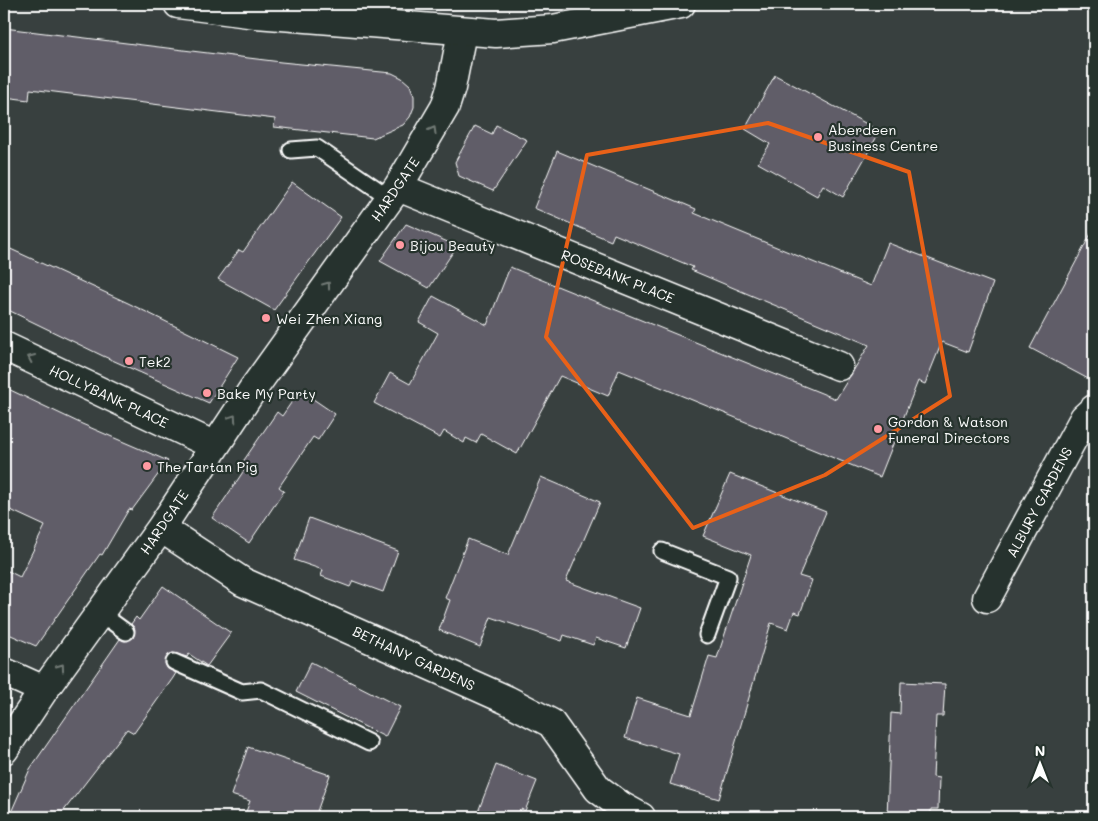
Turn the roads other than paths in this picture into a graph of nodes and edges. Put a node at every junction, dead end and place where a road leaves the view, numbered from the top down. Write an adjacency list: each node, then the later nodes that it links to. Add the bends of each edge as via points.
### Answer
1 (178, 4): 4 (street)
2 (681, 4): 3 (street)
3 (650, 8): 4 (street, via 553,29)
4 (462, 32): 6 (street, HARDGATE, one-way to 4, via 444,107)
5 (292, 150): 6 (lane, via 317,148)
6 (394, 192): 8 (street, ROSEBANK PLACE); 10 (street, HARDGATE, one-way to 6, via 252,389)
7 (4, 346): 10 (street, HOLLYBANK PLACE, one-way to 7)
8 (839, 366)
9 (1094, 410): 13 (street, ALBURY GARDENS, via 1084,418)
10 (215, 446): 11 (street, HARDGATE)
11 (161, 528): 14 (street, HARDGATE); 22 (street, BETHANY GARDENS, via 243,582 508,700 551,723 598,789)
12 (662, 551): 16 (lane, via 728,577)
13 (987, 598)
14 (100, 613): 15 (lane); 19 (street, HARDGATE, one-way to 14)
15 (126, 632)
16 (707, 635)
17 (174, 662): 20 (lane, via 242,692 261,690)
18 (4, 672): 19 (street)
19 (44, 690): 21 (street, HARDGATE)
20 (369, 743)
21 (4, 750)
22 (641, 817)

